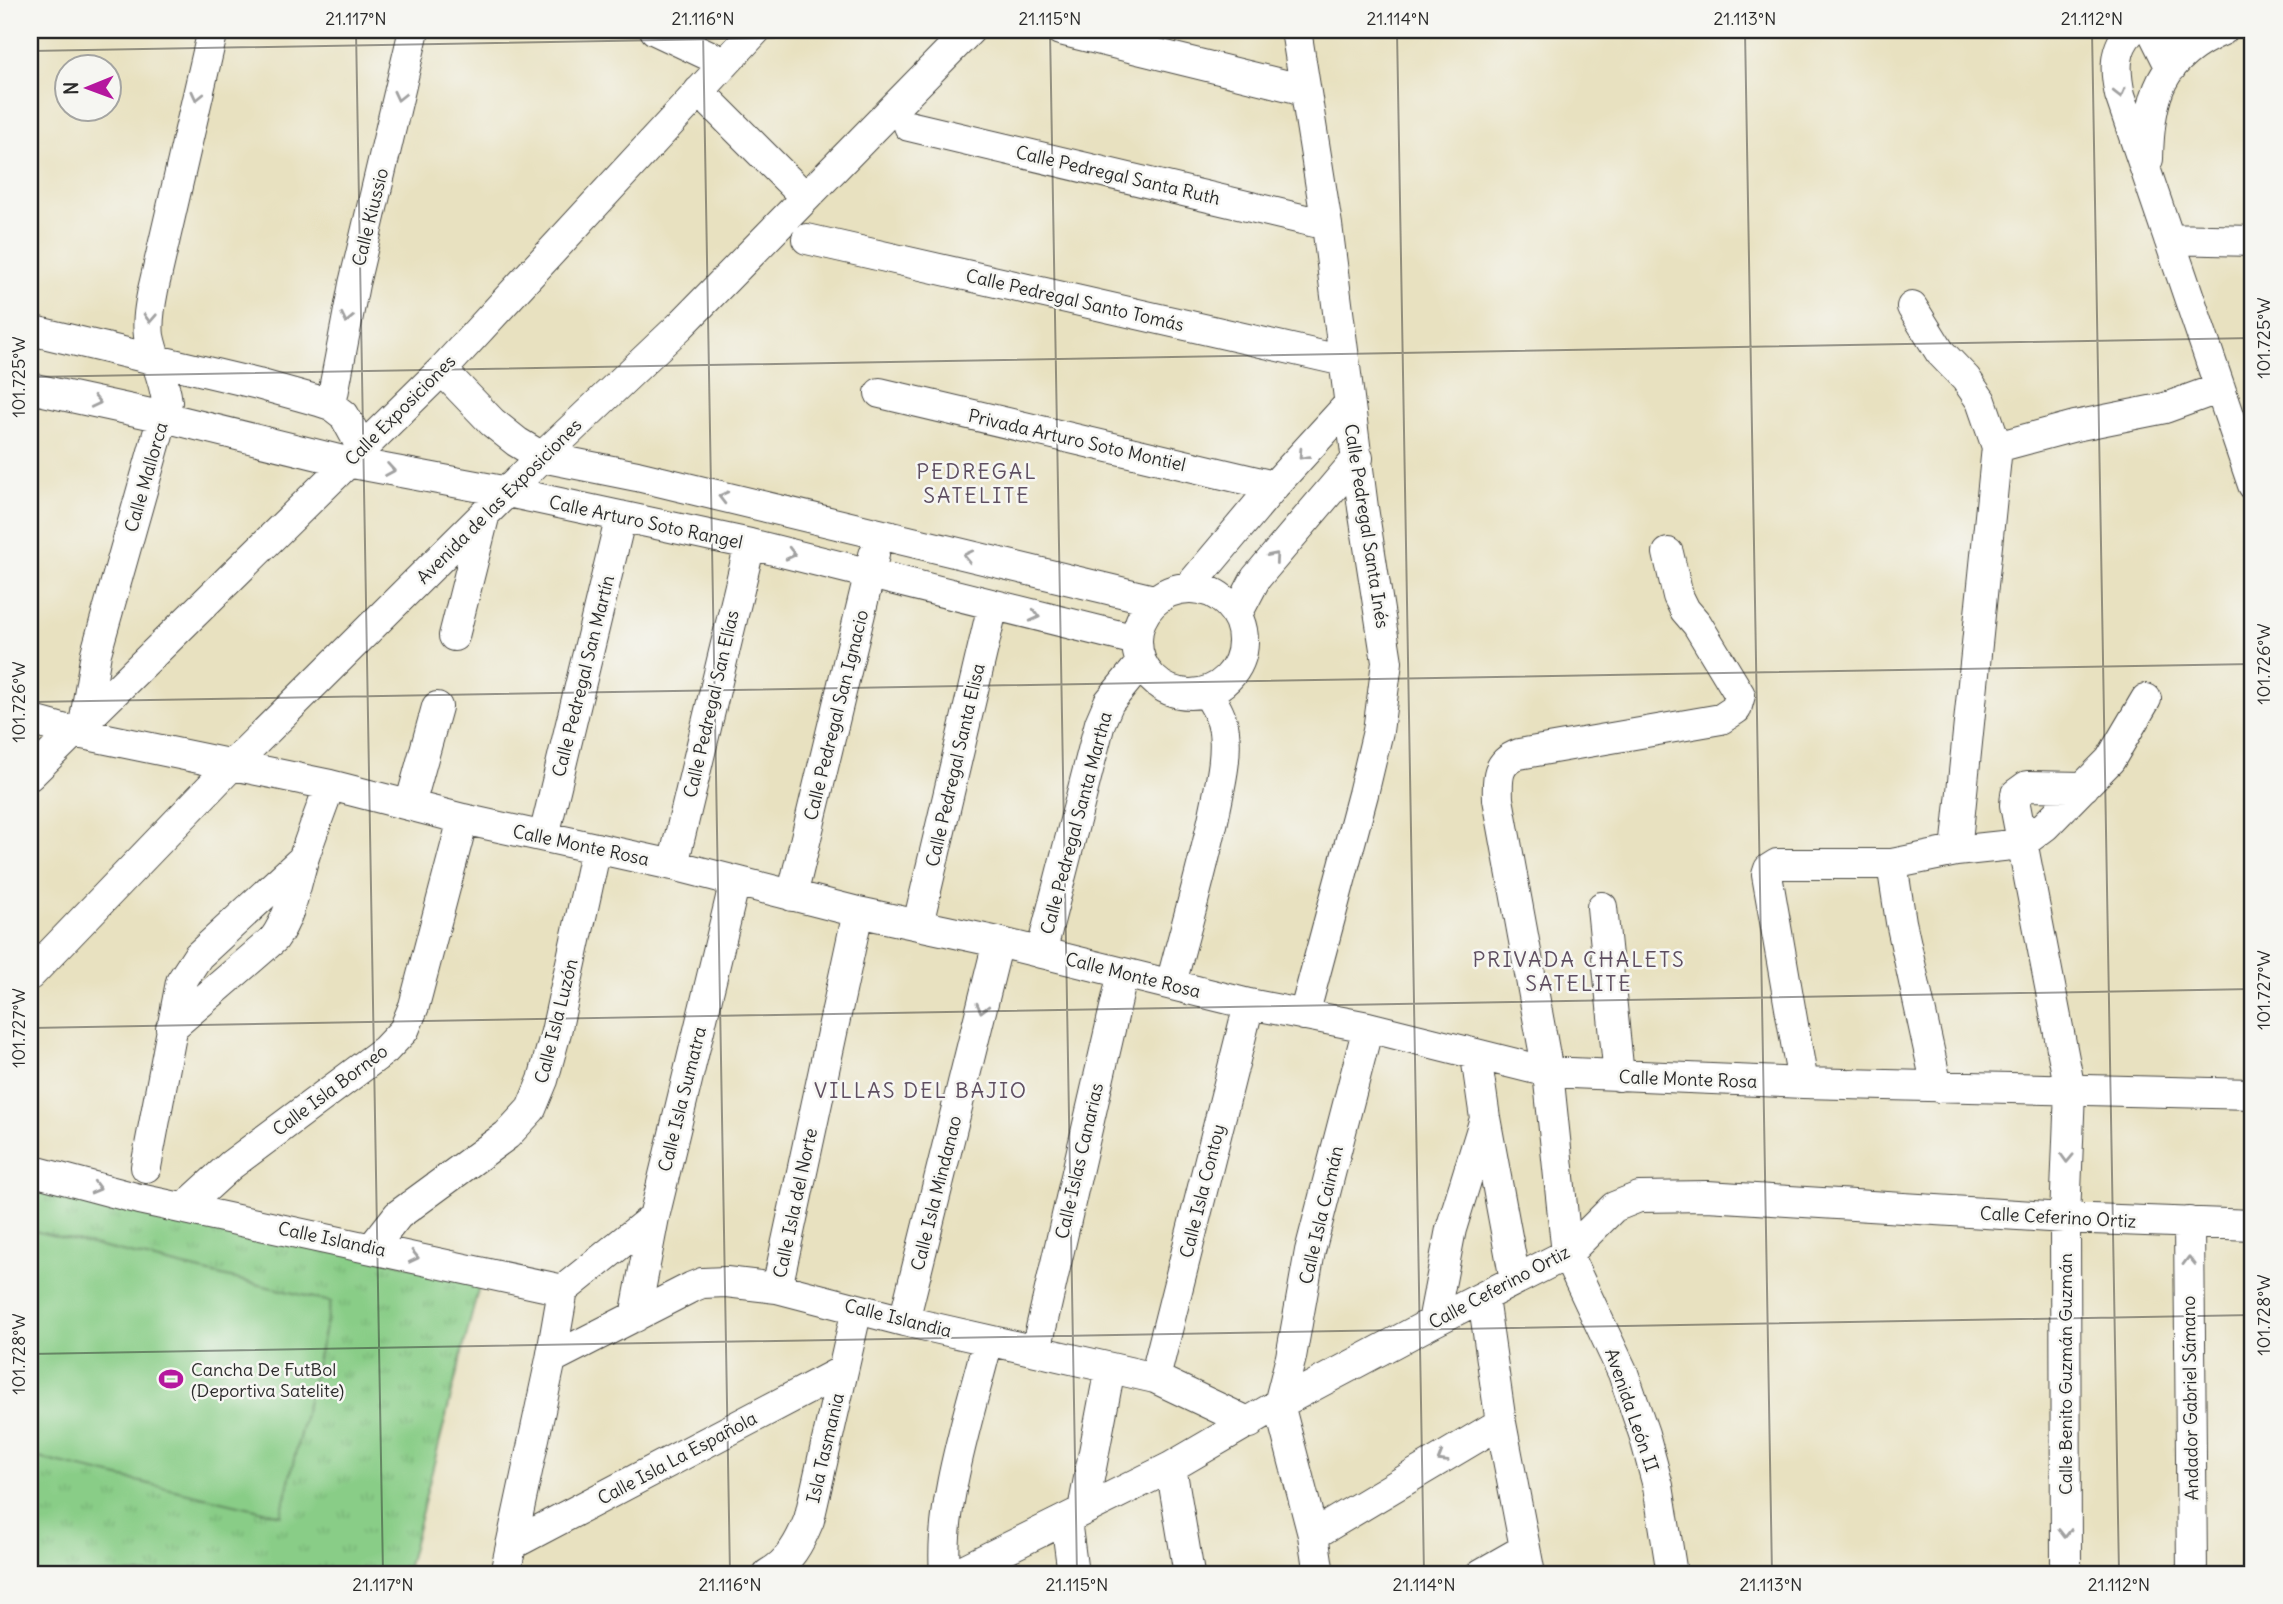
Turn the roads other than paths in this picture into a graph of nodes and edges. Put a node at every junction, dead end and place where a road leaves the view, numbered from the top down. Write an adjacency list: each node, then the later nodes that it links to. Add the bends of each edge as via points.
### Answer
1 (213, 30): 24 (street, Calle Mallorca, one-way to 24, via 153,290 149,337)
2 (414, 30): 31 (street, Calle Kiussio, one-way to 31, via 354,284)
3 (655, 30): 11 (street)
4 (755, 30): 11 (street, Calle Exposiciones)
5 (970, 30): 17 (street, Avenida de las Exposiciones)
6 (1060, 30): 13 (street)
7 (1296, 30): 13 (street, Calle Pedregal Santa Inés)
8 (2132, 30): 16 (street, one-way to 16, via 2119,50 2115,71)
9 (2152, 30): 12 (street)
10 (2222, 30): 12 (street, via 2203,38)
11 (725, 63): 14 (street, Calle Exposiciones)
12 (2171, 68): 16 (street, via 2151,108)
13 (1305, 90): 18 (street, Calle Pedregal Santa Inés)
14 (699, 91): 17 (street); 26 (street, Calle Exposiciones)
15 (909, 126): 18 (street, Calle Pedregal Santa Ruth)
16 (2147, 177): 20 (street)
17 (805, 197): 35 (street, Avenida de las Exposiciones, via 681,325)
18 (1327, 225): 25 (street, Calle Pedregal Santa Inés)
19 (807, 239): 25 (street, Calle Pedregal Santo Tomás)
20 (2169, 239): 21 (street); 28 (street)
21 (2253, 241)
22 (1912, 307): 33 (street, via 1940,352 1980,401)
23 (30, 330): 24 (street)
24 (158, 360): 31 (street); 32 (street, Calle Mallorca, via 167,402)
25 (1343, 361): 30 (street, Calle Pedregal Santa Inés)
26 (442, 370): 34 (street, Calle Exposiciones); 35 (street, via 492,422)
27 (30, 388): 32 (street, Calle Arturo Soto Rangel, one-way to 32)
28 (2220, 388): 33 (street, via 2165,408); 37 (street)
29 (880, 393): 38 (street, Privada Arturo Soto Montiel)
30 (1349, 404): 36 (street, Calle Pedregal Santa Inés); 38 (street, one-way to 38)
31 (331, 405): 34 (street, via 344,415)
32 (164, 417): 34 (street, Calle Arturo Soto Rangel); 56 (street, Calle Mallorca)
33 (1997, 447): 66 (street)
34 (354, 455): 39 (street, Calle Arturo Soto Rangel, one-way to 39); 56 (street, Calle Exposiciones)
35 (542, 457): 39 (street, Avenida de las Exposiciones); 42 (street, one-way to 35)
36 (1358, 458): 49 (street, one-way to 36, via 1256,578); 81 (street, Calle Pedregal Santa Inés, via 1387,663 1378,731)
37 (2253, 485)
38 (1274, 486): 46 (street)
39 (509, 492): 40 (street, Avenida de las Exposiciones); 41 (street, Calle Arturo Soto Rangel)
40 (484, 516): 50 (street); 57 (street, Avenida de las Exposiciones)
41 (621, 516): 43 (street, Calle Arturo Soto Rangel); 63 (street, Calle Pedregal San Martín)
42 (878, 534): 45 (street, Calle Pedregal San Ignacio); 47 (street, one-way to 42)
43 (750, 544): 45 (street, Calle Arturo Soto Rangel, one-way to 45); 69 (street, Calle Pedregal San Elías)
44 (1668, 553): 85 (street, Avenida León II, via 1685,610 1740,695 1736,709 1721,719 1509,757 1497,778)
45 (870, 573): 48 (street, Calle Arturo Soto Rangel); 71 (street, Calle Pedregal San Ignacio)
46 (1190, 586): 47 (street); 49 (street, via 1208,590)
47 (1154, 600): 51 (street, via 1140,618)
48 (993, 605): 51 (street, Calle Arturo Soto Rangel, one-way to 51); 74 (street, Calle Pedregal Santa Elisa)
49 (1237, 614): 52 (street, via 1243,632 1236,668)
50 (454, 636)
51 (1138, 652): 52 (street, via 1149,676 1161,687 1192,695); 76 (street, Calle Pedregal Santa Martha, via 1100,723)
52 (1207, 692): 79 (street, via 1224,729 1222,776)
53 (2147, 699): 60 (street, via 2110,760)
54 (437, 707): 61 (street)
55 (30, 720): 56 (street, Calle Monte Rosa)
56 (79, 725): 57 (street, Calle Monte Rosa); 58 (street, Calle Exposiciones)
57 (232, 765): 59 (street, Calle Monte Rosa); 78 (street, Avenida de las Exposiciones)
58 (30, 775)
59 (330, 785): 61 (street, Calle Monte Rosa); 67 (street)
60 (2084, 787): 64 (street); 64 (street, Calle Benito Guzmán Guzmán, via 2027,786 2016,794)
61 (410, 805): 62 (street, Calle Monte Rosa)
62 (463, 819): 63 (street, Calle Monte Rosa); 94 (street, Calle Isla Borneo, via 426,967 404,1030 385,1050 231,1165)
63 (544, 836): 65 (street, Calle Monte Rosa)
64 (2021, 844): 66 (street); 89 (street, Calle Benito Guzmán Guzmán)
65 (596, 848): 69 (street, Calle Monte Rosa); 99 (street, Calle Isla Luzón, via 556,1032 531,1109 506,1135 398,1215)
66 (1956, 851): 68 (street)
67 (303, 859): 83 (street, via 198,956 181,982); 83 (street, via 288,914 274,939)
68 (1892, 864): 87 (street, via 1777,864 1769,870); 88 (street)
69 (673, 865): 70 (street, Calle Monte Rosa)
70 (735, 881): 71 (street, Calle Monte Rosa); 95 (street, Calle Isla Sumatra)
71 (792, 896): 73 (street, Calle Monte Rosa)
72 (1602, 907): 86 (street)
73 (858, 912): 74 (street, Calle Monte Rosa); 102 (street, Calle Isla del Norte)
74 (918, 924): 75 (street, Calle Monte Rosa)
75 (998, 942): 76 (street, Calle Monte Rosa); 107 (street, Calle Isla Mindanao, one-way to 107)
76 (1041, 953): 77 (street, Calle Monte Rosa)
77 (1123, 973): 79 (street, Calle Monte Rosa); 110 (street, Calle Islas Canarias)
78 (30, 975)
79 (1171, 984): 80 (street, Calle Monte Rosa)
80 (1248, 1004): 81 (street, Calle Monte Rosa); 114 (street, Calle Isla Contoy)
81 (1304, 1015): 82 (street, Calle Monte Rosa)
82 (1368, 1027): 84 (street, Calle Monte Rosa); 115 (street, Calle Isla Caimán, via 1310,1251)
83 (171, 1028): 92 (street)
84 (1476, 1056): 85 (street, Calle Monte Rosa); 91 (street)
85 (1548, 1072): 86 (street, Calle Monte Rosa); 100 (street, Avenida León II)
86 (1619, 1076): 87 (street, Calle Monte Rosa)
87 (1803, 1083): 88 (street, Calle Monte Rosa)
88 (1937, 1087): 89 (street, Calle Monte Rosa)
89 (2070, 1090): 90 (street, Calle Monte Rosa); 96 (street, Calle Benito Guzmán Guzmán, one-way to 96)
90 (2253, 1094)
91 (1485, 1118): 101 (street); 108 (street, via 1451,1229)
92 (146, 1167)
93 (30, 1170): 94 (street, Calle Islandia, one-way to 94)
94 (184, 1208): 99 (street, Calle Islandia)
95 (654, 1217): 103 (street); 106 (street, Calle Isla Sumatra)
96 (2065, 1218): 97 (street, Calle Ceferino Ortiz); 100 (street, Calle Ceferino Ortiz, via 1707,1196 1639,1197 1615,1207); 132 (street, Calle Benito Guzmán Guzmán, one-way to 132)
97 (2189, 1222): 98 (street, Calle Ceferino Ortiz); 133 (street, Andador Gabriel Sámano, one-way to 97)
98 (2253, 1224)
99 (372, 1248): 103 (street, Calle Islandia, one-way to 103)
100 (1567, 1254): 101 (street, Calle Ceferino Ortiz); 131 (street, Avenida León II, via 1623,1373 1644,1434 1658,1486)
101 (1516, 1280): 104 (street, Calle Ceferino Ortiz)
102 (777, 1288): 105 (street, Calle Islandia); 106 (street, Calle Islandia, via 702,1283)
103 (563, 1290): 111 (street)
104 (1483, 1298): 108 (street, Calle Ceferino Ortiz); 117 (street)
105 (857, 1308): 107 (street, Calle Islandia); 113 (street, Isla Tasmania)
106 (635, 1317): 111 (street, Calle Islandia)
107 (904, 1321): 109 (street, Calle Islandia)
108 (1433, 1322): 115 (street, Calle Ceferino Ortiz)
109 (988, 1340): 110 (street, Calle Islandia); 125 (street, via 947,1514)
110 (1036, 1350): 112 (street, Calle Islandia)
111 (551, 1360): 121 (street)
112 (1110, 1368): 114 (street, Calle Islandia); 119 (street)
113 (842, 1371): 121 (street, Calle Isla La Española); 124 (street, Isla Tasmania, via 809,1520 794,1550)
114 (1155, 1378): 116 (street, Calle Islandia)
115 (1279, 1404): 116 (street, Calle Ceferino Ortiz); 120 (street)
116 (1250, 1423): 118 (street, Calle Ceferino Ortiz)
117 (1501, 1423): 120 (street, one-way to 120); 122 (street)
118 (1171, 1467): 119 (street, Calle Ceferino Ortiz); 128 (street)
119 (1075, 1515): 126 (street, Calle Ceferino Ortiz); 127 (street)
120 (1313, 1535): 129 (street)
121 (511, 1545): 123 (street)
122 (1528, 1562): 130 (street)
123 (505, 1574)
124 (768, 1574)
125 (945, 1574)
126 (955, 1574)
127 (1073, 1574)
128 (1189, 1574)
129 (1319, 1574)
130 (1481, 1574)
131 (1672, 1574)
132 (2066, 1574)
133 (2192, 1574)

